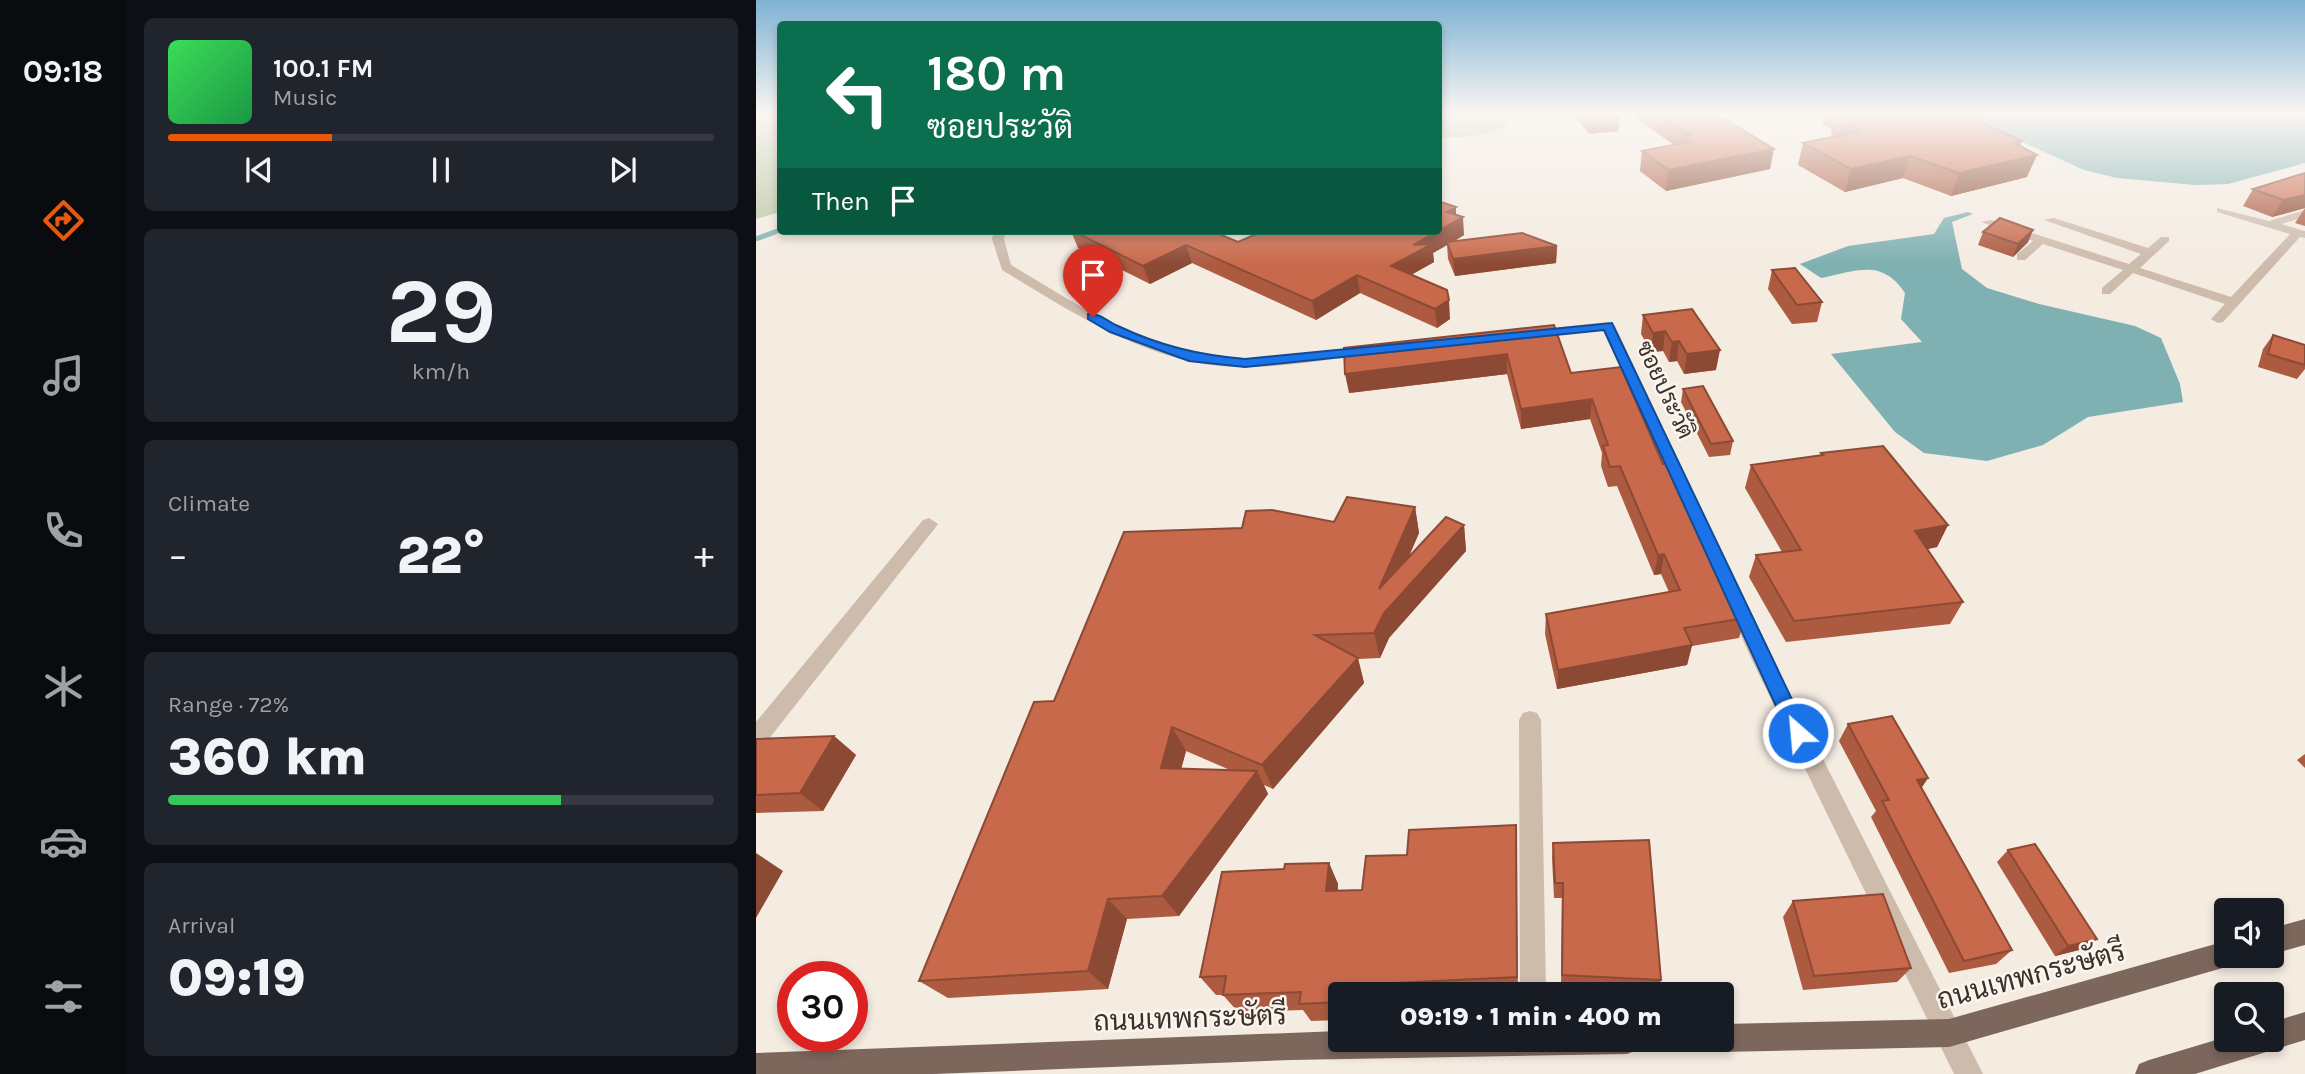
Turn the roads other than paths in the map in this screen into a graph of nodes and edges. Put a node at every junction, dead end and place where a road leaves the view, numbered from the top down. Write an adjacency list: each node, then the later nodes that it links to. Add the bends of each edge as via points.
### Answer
1 (2221, 210): 5 (street)
2 (2305, 213): 5 (street)
3 (2050, 220): 10 (street)
4 (1987, 222): 9 (street)
5 (2270, 224): 6 (street)
6 (2301, 234): 14 (street)
7 (999, 235): 17 (street, via 1006,267 1114,329 1194,358 1245,363)
8 (2165, 239): 10 (street)
9 (2040, 240): 11 (street); 12 (street)
10 (2148, 252): 12 (street)
11 (2021, 257)
12 (2131, 268): 13 (street); 14 (street)
13 (2106, 291)
14 (2233, 302): 15 (street)
15 (2218, 318)
16 (1514, 336): 27 (street, ซอยประวัติ, via 1608,326 1761,658)
17 (1379, 349)
18 (929, 524): 20 (street)
19 (1530, 720): 24 (street)
20 (756, 737)
21 (2305, 932): 22 (main road)
22 (2284, 938)
23 (2214, 957): 27 (main road, ถนนเทพกระษัตรี)
24 (1533, 982)
25 (2305, 1026): 26 (main road)
26 (2284, 1032)
27 (1949, 1033): 28 (main road, ถนนเทพกระษัตรี); 32 (street)
28 (1734, 1038)
29 (1328, 1045): 31 (main road, ถนนเทพกระษัตรี)
30 (2221, 1052): 33 (main road)
31 (756, 1067)
32 (1969, 1074)
33 (2148, 1074)

